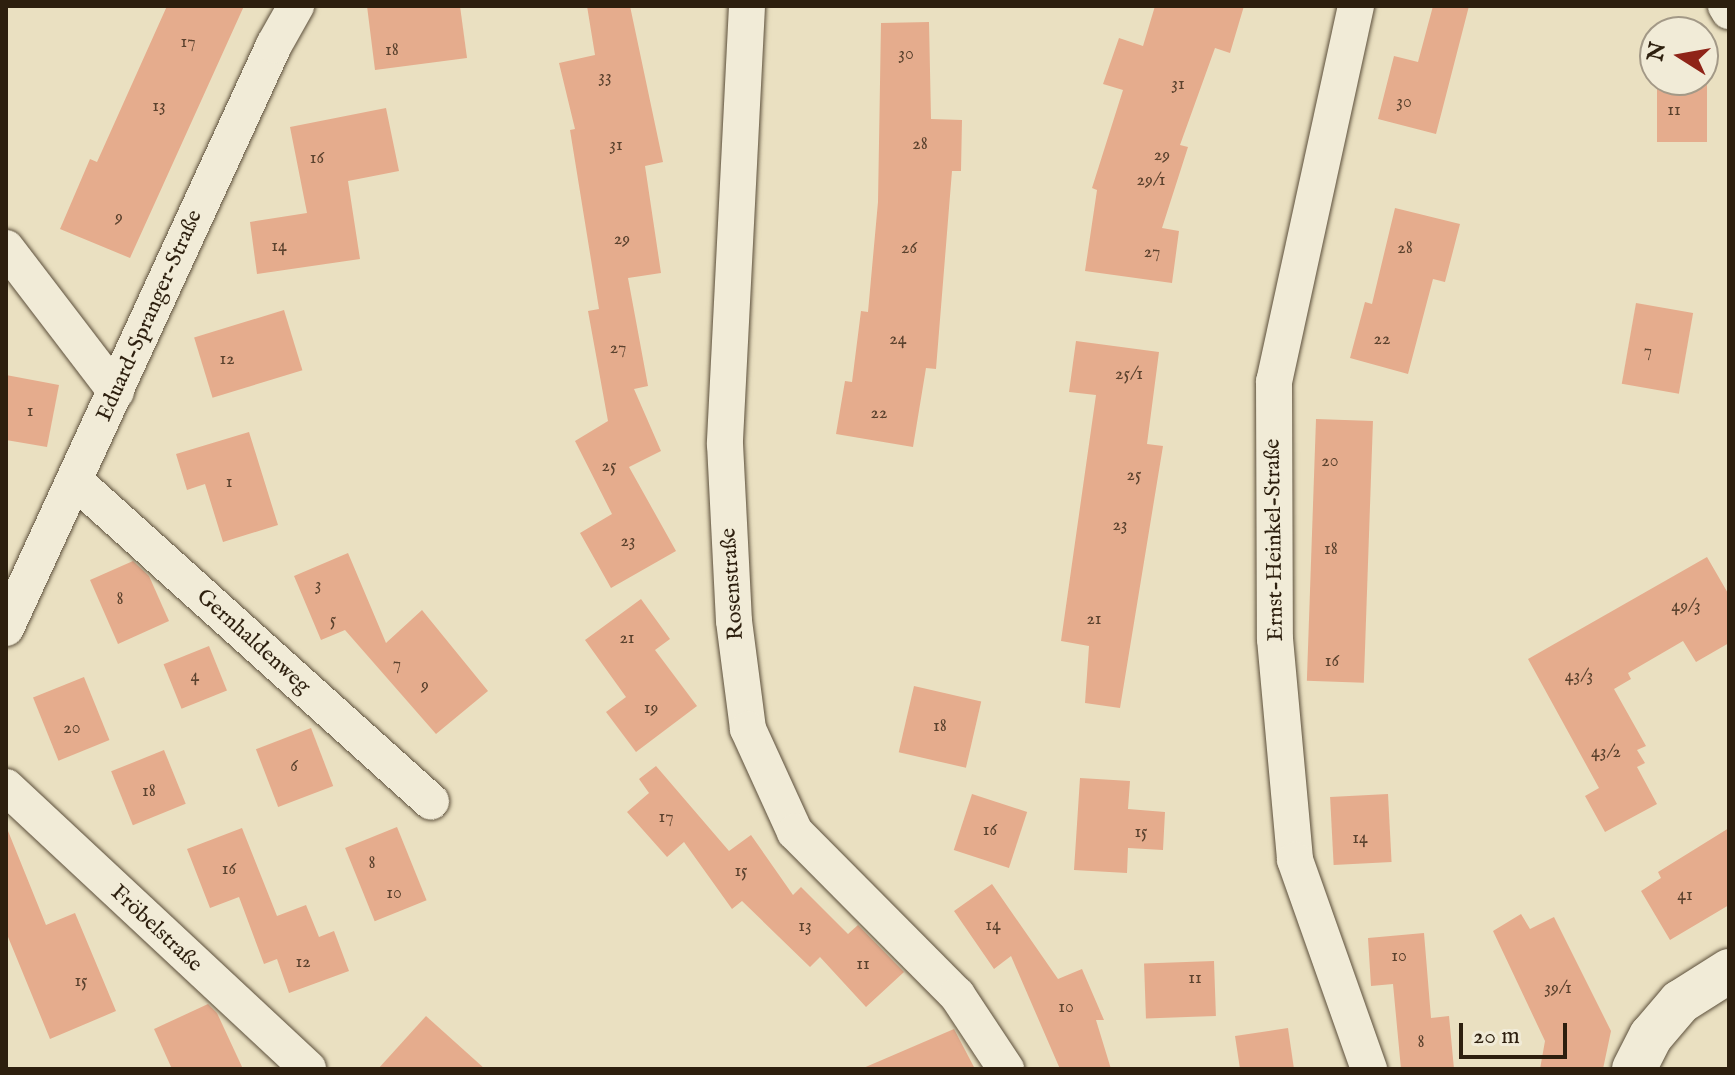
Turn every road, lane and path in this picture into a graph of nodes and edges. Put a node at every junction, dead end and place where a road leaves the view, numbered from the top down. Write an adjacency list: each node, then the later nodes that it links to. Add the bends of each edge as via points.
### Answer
1 (296, 6): 7 (street, Eduard-Spranger-Straße)
2 (747, 6): 14 (street, Rosenstraße, via 725,444 734,621 748,729 795,832 957,995)
3 (1356, 6): 15 (street, Ernst-Heinkel-Straße, via 1274,381 1275,624 1295,860)
4 (1726, 6): 5 (street)
5 (1729, 11)
6 (6, 248): 7 (street)
7 (116, 392): 8 (street, Eduard-Spranger-Straße)
8 (75, 481): 9 (street, Eduard-Spranger-Straße); 11 (street, Gernhaldenweg)
9 (6, 628)
10 (6, 787): 13 (street, Fröbelstraße)
11 (431, 802)
12 (1729, 971): 16 (street, via 1680,1002 1651,1036)
13 (308, 1069)
14 (1006, 1069)
15 (1369, 1069)
16 (1634, 1069)

